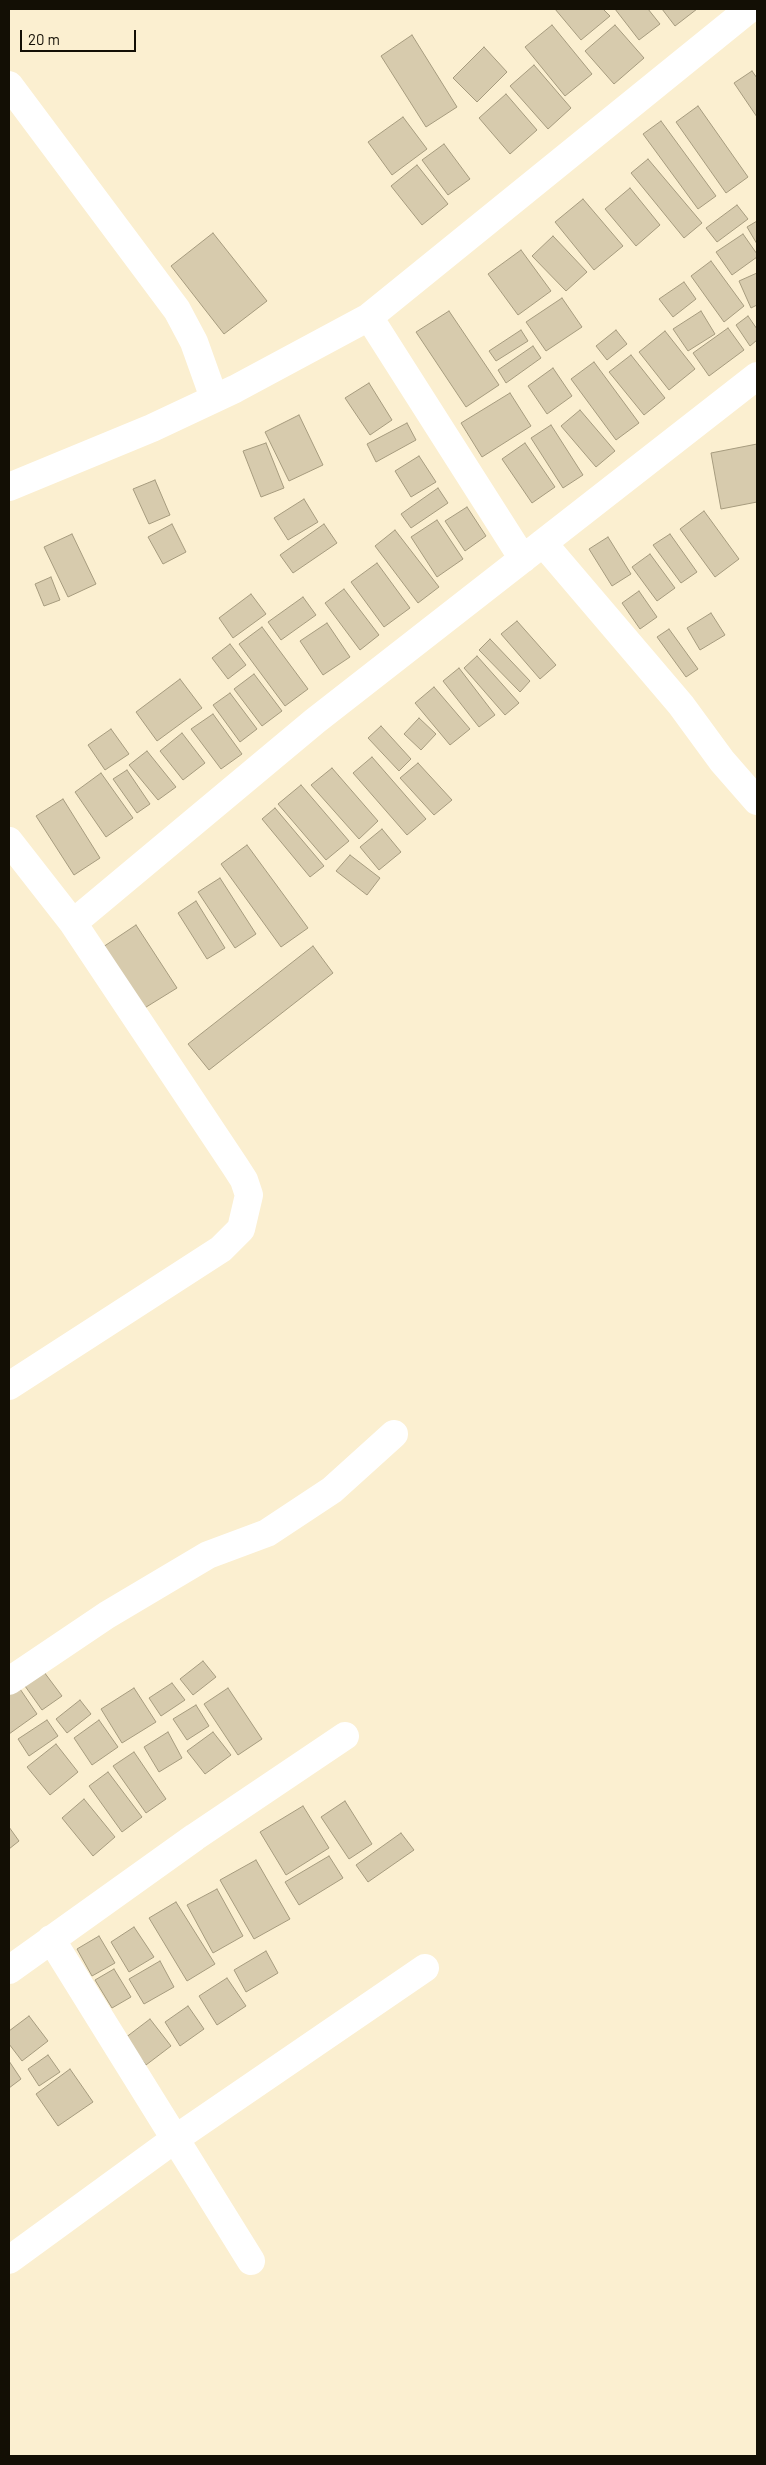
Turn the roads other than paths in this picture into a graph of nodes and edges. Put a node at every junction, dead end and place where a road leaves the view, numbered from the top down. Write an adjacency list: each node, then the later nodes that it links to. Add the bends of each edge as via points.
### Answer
1 (749, 9): 3 (street)
2 (9, 85): 5 (street, via 178,310 194,342)
3 (369, 317): 5 (street); 7 (street)
4 (757, 376): 7 (street)
5 (214, 398): 6 (street, via 152,428)
6 (9, 487)
7 (533, 551): 8 (street, via 681,705); 10 (street, via 315,721)
8 (757, 801)
9 (9, 841): 10 (street)
10 (72, 923): 11 (street, via 235,1166 249,1195 241,1229 221,1249)
11 (9, 1386)
12 (394, 1434): 13 (street, via 332,1490 267,1533 208,1554 107,1615)
13 (9, 1681)
14 (345, 1736): 15 (street)
15 (51, 1939): 17 (street); 18 (street)
16 (425, 1968): 18 (street)
17 (9, 1970)
18 (175, 2139): 19 (street); 20 (street)
19 (9, 2260)
20 (251, 2261)

